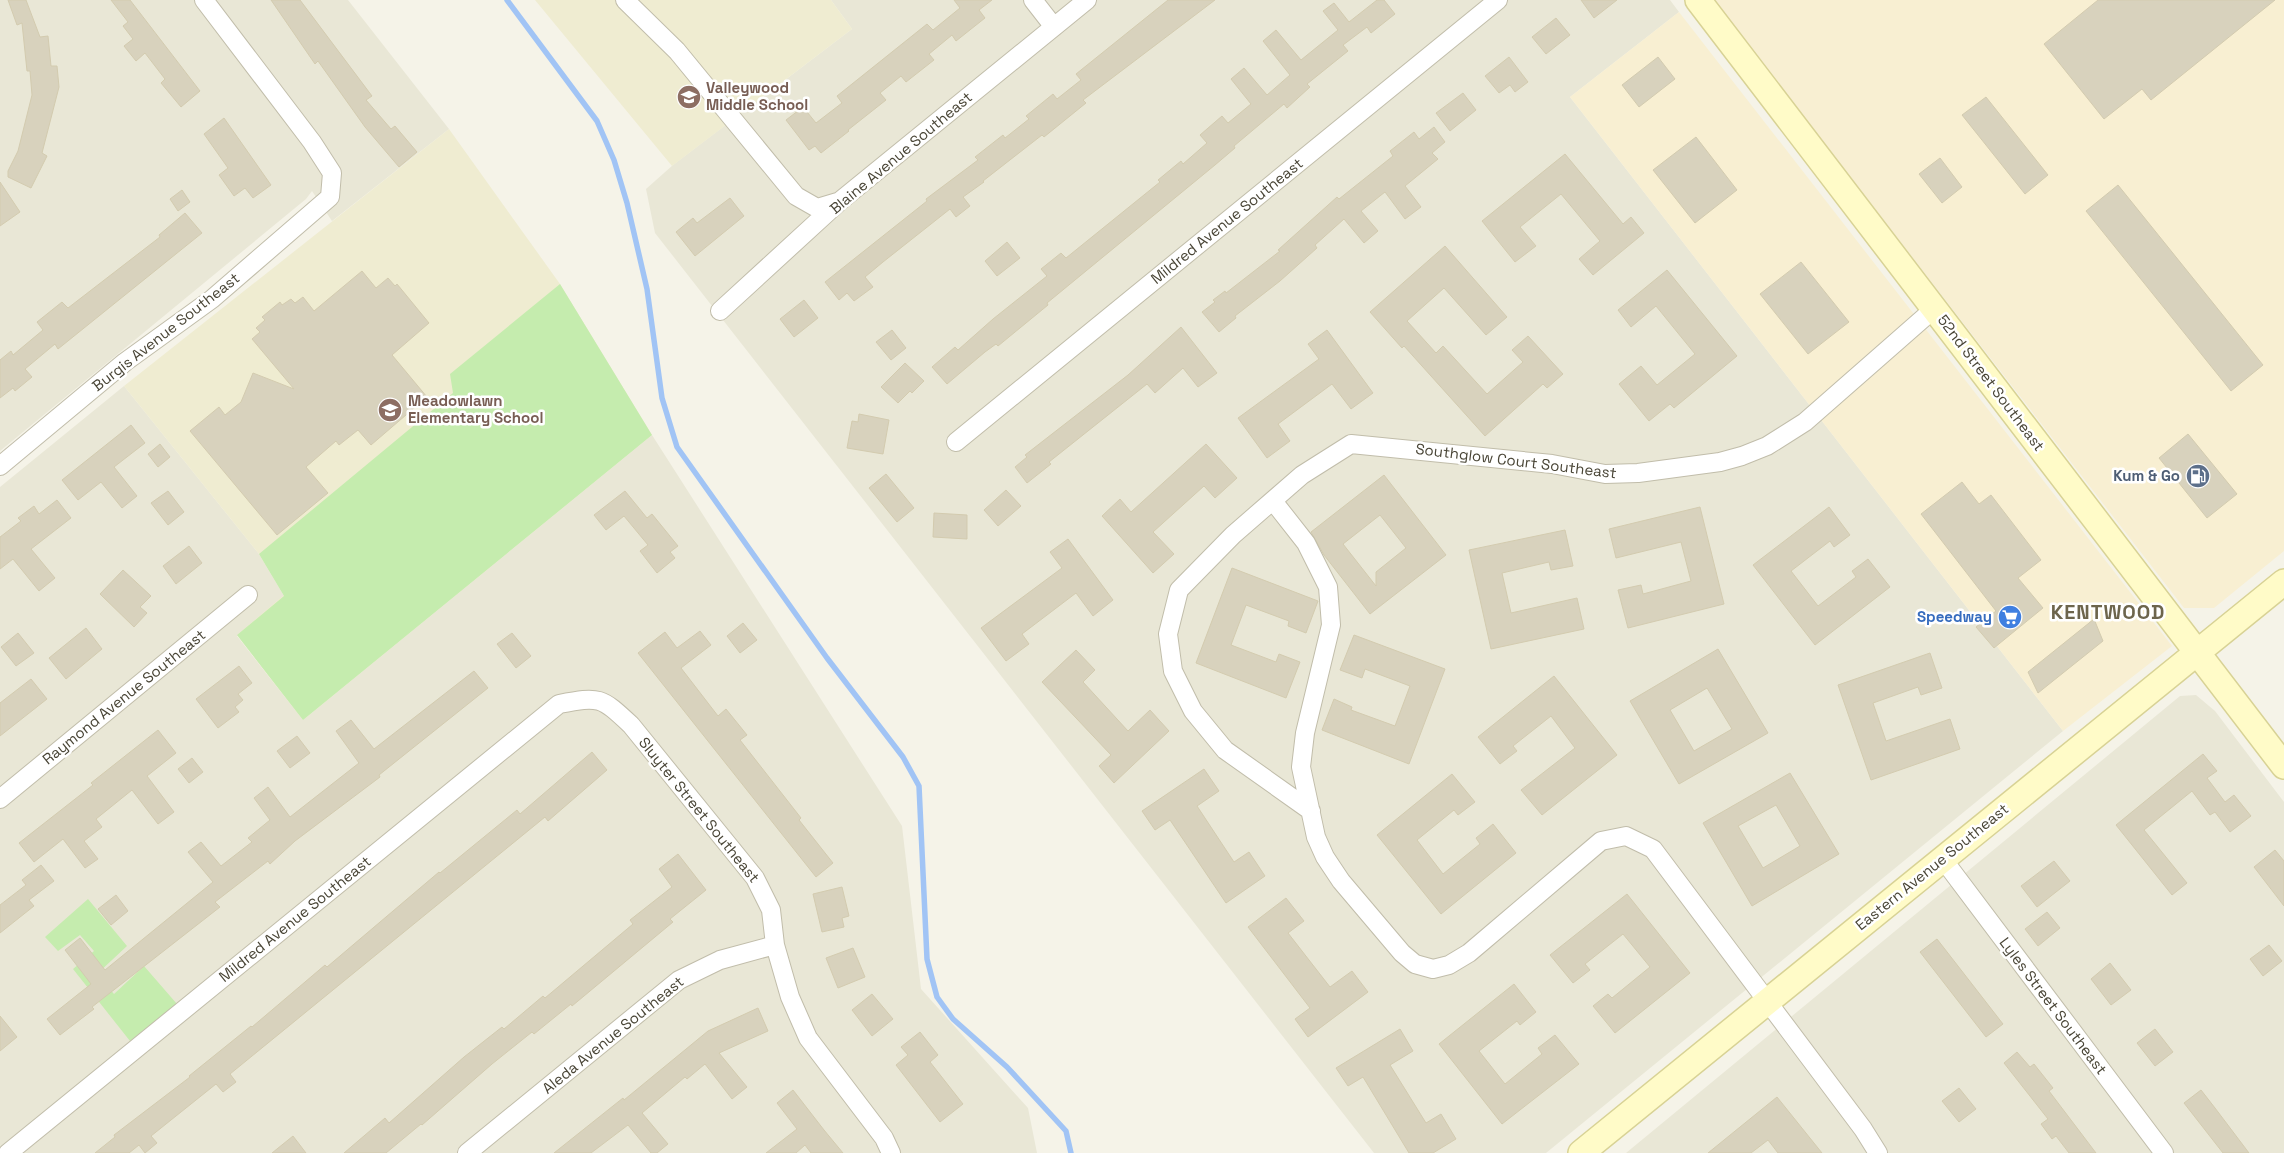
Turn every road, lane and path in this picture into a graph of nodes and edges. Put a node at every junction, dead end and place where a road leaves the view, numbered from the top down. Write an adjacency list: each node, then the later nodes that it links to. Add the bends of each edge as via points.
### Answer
1 (204, 0): 12 (street, Burgis Avenue Southeast, via 272,86 332,173 330,197 212,299 125,362)
2 (625, 0): 8 (street, via 677,51 796,196 817,208)
3 (1033, 0): 7 (street)
4 (1087, 0): 7 (street, Blaine Avenue Southeast)
5 (1498, 0): 11 (street, Mildred Avenue Southeast)
6 (1698, 0): 9 (main road, 52nd Street Southeast)
7 (1054, 27): 8 (street, Blaine Avenue Southeast)
8 (840, 201): 10 (street, Blaine Avenue Southeast)
9 (1935, 308): 13 (street, Southglow Court Southeast, via 1805,422 1767,446 1742,456 1638,473 1605,474 1552,464 1351,444 1302,475); 16 (main road, 52nd Street Southeast)
10 (720, 311)
11 (956, 442)
12 (0, 466)
13 (1273, 501): 20 (street, via 1306,543 1328,587 1331,625 1305,733 1301,767); 20 (street, Southglow Court Southeast, via 1233,535 1179,590 1168,634 1173,671 1192,711 1225,750)
14 (2284, 582): 16 (main road, Eastern Avenue Southeast)
15 (248, 595): 19 (street, Raymond Avenue Southeast)
16 (2198, 652): 18 (main road, 52nd Street Southeast); 21 (main road, Eastern Avenue Southeast)
17 (588, 698): 22 (street, Sluyter Street Southeast, via 608,704 631,725 755,878 772,910); 24 (street, Mildred Avenue Southeast, via 559,704)
18 (2284, 766)
19 (0, 799)
20 (1311, 811): 23 (street, via 1316,837 1341,881 1415,964 1433,969 1449,965 1469,953 1601,841 1626,836 1653,849)
21 (1942, 858): 23 (main road, Eastern Avenue Southeast); 29 (street, Lyles Street Southeast)
22 (775, 945): 25 (street, Aleda Avenue Southeast, via 720,960 679,980); 26 (street, Sluyter Street Southeast, via 790,997 808,1038 884,1138)
23 (1766, 1002): 27 (main road, Eastern Avenue Southeast); 28 (street)
24 (8, 1153)
25 (467, 1153)
26 (891, 1153)
27 (1581, 1153)
28 (1878, 1153)
29 (2164, 1153)

